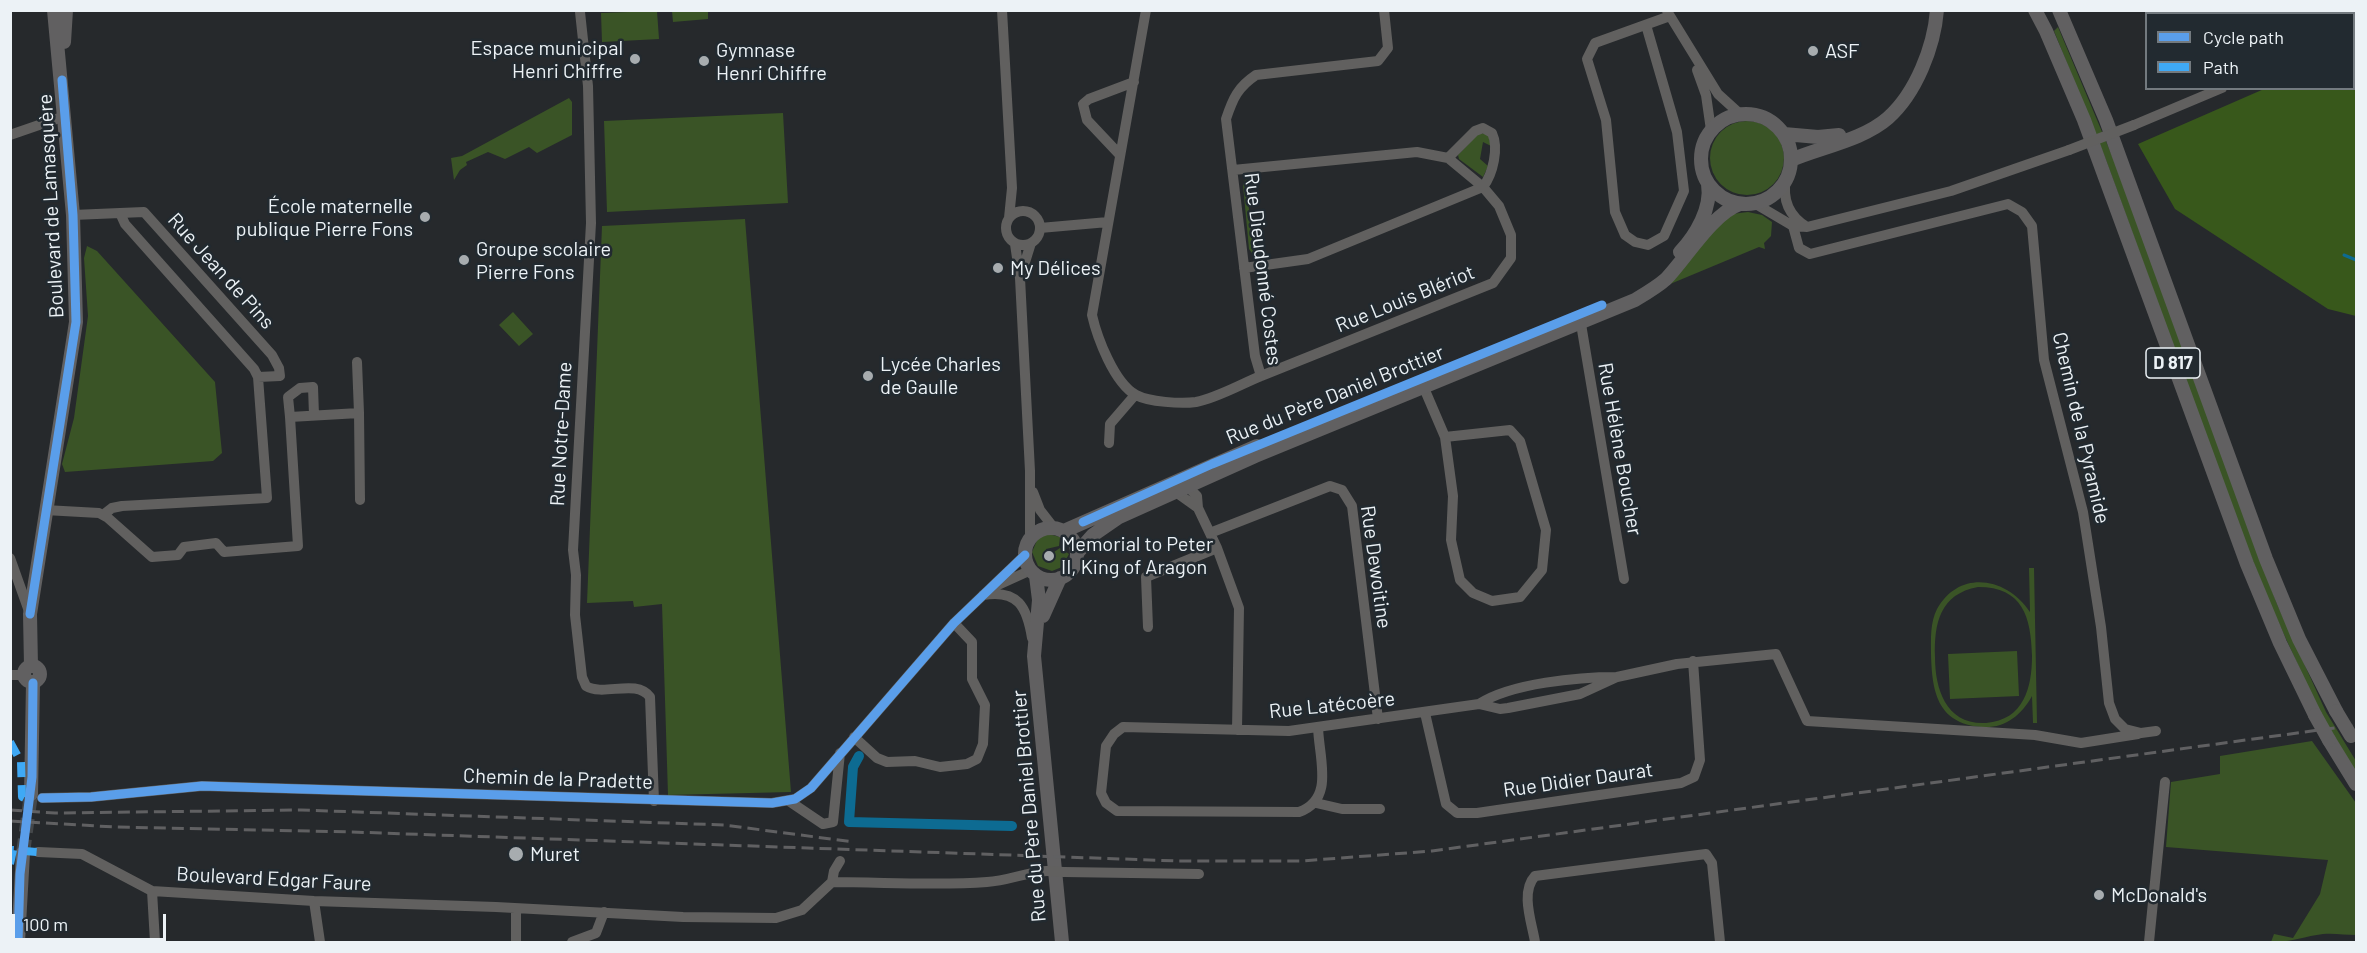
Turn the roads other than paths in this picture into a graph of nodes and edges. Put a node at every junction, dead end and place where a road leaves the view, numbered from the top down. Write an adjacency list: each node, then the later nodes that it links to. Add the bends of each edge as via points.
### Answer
1 (54, 10): 13 (main road, Boulevard de Lamasquère)
2 (66, 10): 13 (main road, Boulevard de Lamasquère)
3 (1002, 10): 29 (street)
4 (1146, 10): 14 (street)
5 (1384, 10): 25 (street, Rue Dieudonné Costes, via 1388,48 1378,61 1256,75 1242,84 1226,119)
6 (2035, 10): 94 (main road, D 817, bridge, via 2084,120 2247,564 2315,715)
7 (2059, 10): 91 (main road, D 817, bridge, via 2110,132 2266,559 2299,639)
8 (579, 11): 96 (street, Rue Notre-Dame, via 588,96 591,223 573,550 575,615 586,686 596,690 639,688 650,697)
9 (1668, 14): 11 (street); 12 (street)
10 (1939, 14): 19 (main road, via 1916,81 1888,118)
11 (1646, 25): 11 (street, via 1595,43 1587,60 1606,120 1615,212 1625,235 1648,245 1664,236 1683,191 1677,132)
12 (1690, 53): 16 (street, via 1718,94); 18 (street, via 1706,94)
13 (62, 80): 17 (main road, Boulevard de Lamasquère)
14 (1134, 82): 22 (street); 22 (street, via 1083,104 1087,120)
15 (2217, 90): 37 (street, bridge, via 2069,150 1950,191)
16 (1740, 114): 18 (main road, via 1726,118); 20 (main road, via 1766,118)
17 (65, 116): 21 (street); 33 (main road, Boulevard de Lamasquère)
18 (1711, 130): 27 (main road, via 1702,147 1701,166)
19 (1862, 133): 20 (main road, via 1818,137); 24 (main road)
20 (1784, 134): 24 (main road)
21 (10, 135)
22 (1120, 155): 35 (street)
23 (1448, 158): 25 (street, Rue Louis Blériot, via 1417,152); 28 (street, Rue Louis Blériot); 28 (street, via 1475,131 1488,129 1495,147 1489,179)
24 (1791, 160): 26 (main road)
25 (1233, 170): 41 (street, Rue Dieudonné Costes)
26 (1786, 179): 30 (main road, via 1773,195); 37 (street, via 1785,199 1790,211)
27 (1708, 184): 30 (main road, via 1718,195); 57 (main road, Rue du Père Daniel Brottier, via 1705,215 1684,247 1658,275 1630,294)
28 (1483, 187): 41 (street, via 1308,259); 46 (street, Rue Louis Blériot, via 1499,206 1511,234 1511,258 1493,283)
29 (1012, 188): 31 (street); 34 (street)
30 (1747, 204): 36 (street); 43 (main road, Rue du Père Daniel Brottier, via 1732,207 1715,222 1664,281 1635,300)
31 (1026, 212): 34 (street); 38 (street, via 1035,216)
32 (120, 213): 33 (street, Rue Jean de Pins); 45 (street, Rue Jean de Pins, via 144,212 272,355); 47 (street, Rue Jean de Pins, via 125,224 237,348)
33 (73, 215): 60 (main road, Boulevard de Lamasquère, via 76,322)
34 (1009, 218): 40 (street, via 1007,235)
35 (1108, 222): 38 (street); 50 (street, via 1092,315 1096,337 1112,368)
36 (1793, 226): 37 (street); 89 (street, Chemin de la Pyramide, via 1799,248 1810,254 2008,204 2022,212 2032,226 2044,360 2083,512 2109,703 2119,725)
37 (1807, 227)
38 (1040, 228): 39 (street)
39 (1031, 243): 40 (street); 42 (street)
40 (1015, 244): 42 (street)
41 (1244, 268): 46 (street, Rue Dieudonné Costes)
42 (1020, 278): 56 (street)
43 (1581, 324): 48 (main road, Rue du Père Daniel Brottier); 73 (street, Rue Hélène Boucher)
44 (357, 362): 51 (street)
45 (280, 376): 47 (street); 49 (street, Rue Jean de Pins)
46 (1261, 376): 50 (street, Rue Dieudonné Costes, via 1198,401 1176,403)
47 (258, 377): 61 (street, via 267,498 122,506)
48 (1424, 387): 54 (street); 57 (main road, Rue du Père Daniel Brottier)
49 (293, 394): 52 (street, via 300,388 313,387); 53 (street, via 288,398)
50 (1135, 395): 55 (street, via 1110,424)
51 (359, 413): 52 (street); 58 (street)
52 (314, 415): 53 (street)
53 (290, 417): 61 (street, via 298,546 224,552 216,543 184,547 178,555 152,557)
54 (1445, 437): 54 (street, via 1453,496 1451,540 1461,580 1473,593 1492,601 1520,597 1542,570 1546,530 1520,441 1510,430)
55 (1109, 443)
56 (1029, 471): 62 (street, via 1036,501); 64 (street)
57 (1186, 488): 59 (street); 59 (street); 62 (main road, Rue du Père Daniel Brottier); 66 (main road, Rue du Père Daniel Brottier, via 1106,525)
58 (360, 500)
59 (1198, 508): 63 (street)
60 (45, 510): 61 (street); 69 (main road, Boulevard de Lamasquère)
61 (103, 516)
62 (1059, 530): 64 (main road, via 1042,529); 66 (main road, via 1073,540)
63 (1210, 534): 65 (street); 85 (street, Rue Dewoitine, via 1330,486 1342,490 1352,506)
64 (1030, 538): 67 (main road)
65 (1217, 548): 77 (street, via 1146,577); 87 (street, via 1239,608)
66 (1077, 553): 71 (main road, via 1072,568)
67 (1025, 555): 70 (main road); 74 (street)
68 (10, 558): 72 (street)
69 (36, 573): 72 (street); 75 (main road, Boulevard de Lamasquère)
70 (1034, 573): 71 (main road, via 1044,579); 74 (street, via 1010,579); 78 (main road, Rue du Père Daniel Brottier, via 1039,600)
71 (1060, 578): 80 (main road, Rue du Père Daniel Brottier, via 1043,617)
72 (18, 579): 75 (street)
73 (1624, 579)
74 (983, 595): 76 (street); 78 (street, via 1004,594 1018,600 1029,619)
75 (30, 614): 81 (main road, Boulevard de Lamasquère)
76 (954, 623): 90 (street); 90 (street, via 972,642 972,679 984,699 980,755 967,764 940,767 915,761 887,762)
77 (1148, 627)
78 (1033, 643): 80 (main road, Rue du Père Daniel Brottier)
79 (1693, 662): 82 (street, Rue Latécoère); 84 (street, Rue Didier Daurat, via 1700,760 1694,777 1681,783 1456,813 1446,804); 89 (street, Rue Latécoère, via 1776,654 1807,721 2035,735 2081,743)
80 (1036, 665): 115 (main road, Rue du Père Daniel Brottier)
81 (25, 675): 95 (main road, Boulevard de Lamasquère)
82 (1617, 676): 83 (street, Rue Latécoère, via 1578,678 1495,694); 83 (street, Rue Latécoère, via 1580,694 1500,709)
83 (1479, 704): 84 (street, Rue Latécoère)
84 (1425, 713): 85 (street, Rue Latécoère)
85 (1378, 719): 86 (street, Rue Latécoère)
86 (1317, 727): 87 (street, Rue Latécoère); 98 (street, via 1322,786)
87 (1237, 730): 98 (street, Rue Latécoère, via 1123,727 1106,746 1101,793 1106,803 1117,811 1292,813)
88 (2156, 731): 89 (street)
89 (2141, 733)
90 (854, 737): 92 (street)
91 (2354, 741)
92 (840, 753): 97 (street, via 805,793); 97 (street, via 833,822 823,824)
93 (2165, 782): 118 (street)
94 (2356, 784)
95 (36, 796): 96 (street, Chemin de la Pradette, via 91,797 202,786)
96 (654, 801): 97 (street, Chemin de la Pradette)
97 (789, 801)
98 (1316, 803): 99 (street, via 1342,809)
99 (1380, 809)
100 (38, 852): 105 (street, Boulevard Edgar Faure, via 82,854)
101 (23, 853): 110 (main road)
102 (840, 861): 104 (street)
103 (1199, 874): 104 (street, bridge, via 1047,871 973,883)
104 (832, 882): 108 (street, Boulevard Edgar Faure, via 802,910 776,918)
105 (152, 891): 106 (street, Boulevard Edgar Faure); 111 (street)
106 (314, 901): 107 (street, Boulevard Edgar Faure); 112 (street)
107 (516, 909): 108 (street, Boulevard Edgar Faure); 113 (street)
108 (604, 912): 109 (street)
109 (596, 938): 114 (street)
110 (18, 942)
111 (155, 942)
112 (320, 942)
113 (516, 942)
114 (572, 942)
115 (1062, 942)
116 (1535, 942): 117 (street, via 1527,893 1535,876 1706,854 1712,863)
117 (1720, 942)
118 (2149, 942)

